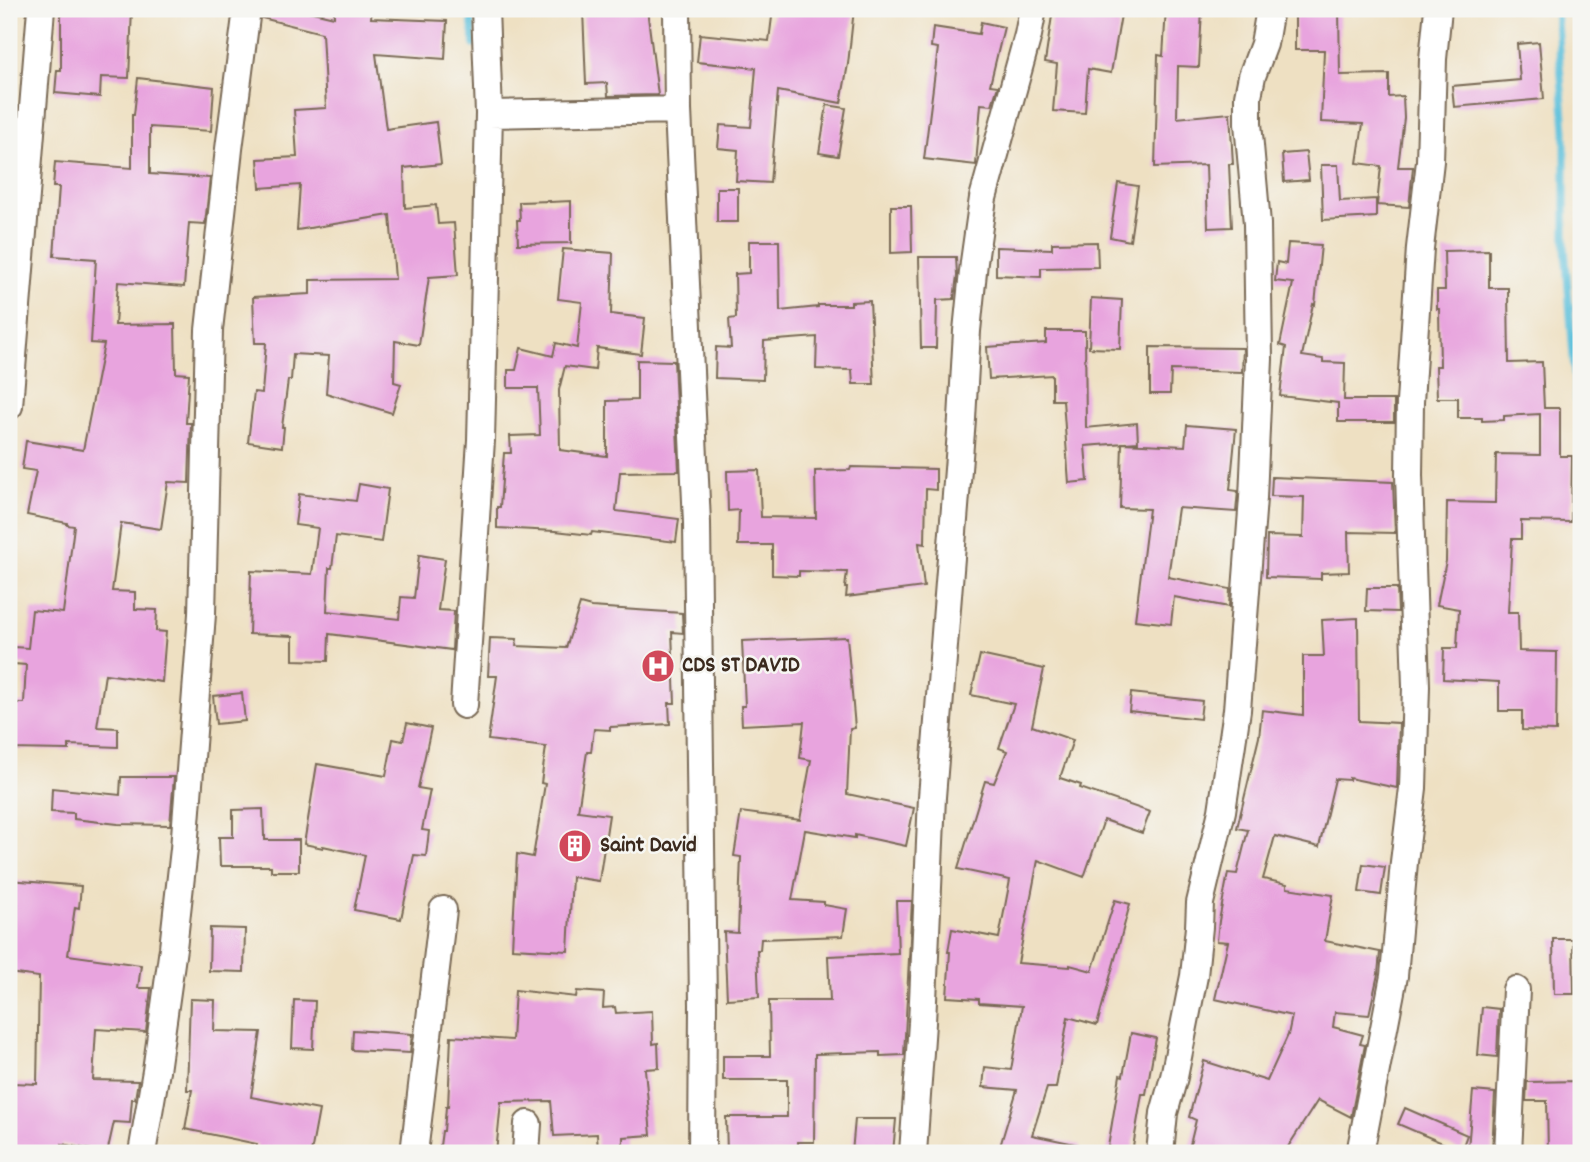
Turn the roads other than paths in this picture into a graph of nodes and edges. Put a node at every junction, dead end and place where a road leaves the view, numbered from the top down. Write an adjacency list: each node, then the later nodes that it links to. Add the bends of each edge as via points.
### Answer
1 (41, 9): 10 (street)
2 (247, 9): 15 (street, via 209,330 202,614 184,849)
3 (485, 9): 9 (street)
4 (677, 9): 8 (street)
5 (1033, 9): 19 (street, via 983,198 974,261 932,797)
6 (1270, 9): 20 (street, via 1248,96 1257,224 1259,359 1237,710 1222,811 1200,903 1195,976 1164,1113)
7 (1438, 9): 21 (street, via 1410,402 1416,686 1413,788 1394,976)
8 (678, 110): 9 (street); 18 (street, via 697,523)
9 (489, 114): 11 (street, via 481,440)
10 (9, 406)
11 (464, 705)
12 (443, 910): 16 (street)
13 (1516, 990): 22 (street)
14 (528, 1124): 17 (street)
15 (142, 1153)
16 (414, 1153)
17 (526, 1153)
18 (702, 1153)
19 (913, 1153)
20 (1160, 1153)
21 (1360, 1153)
22 (1508, 1153)

